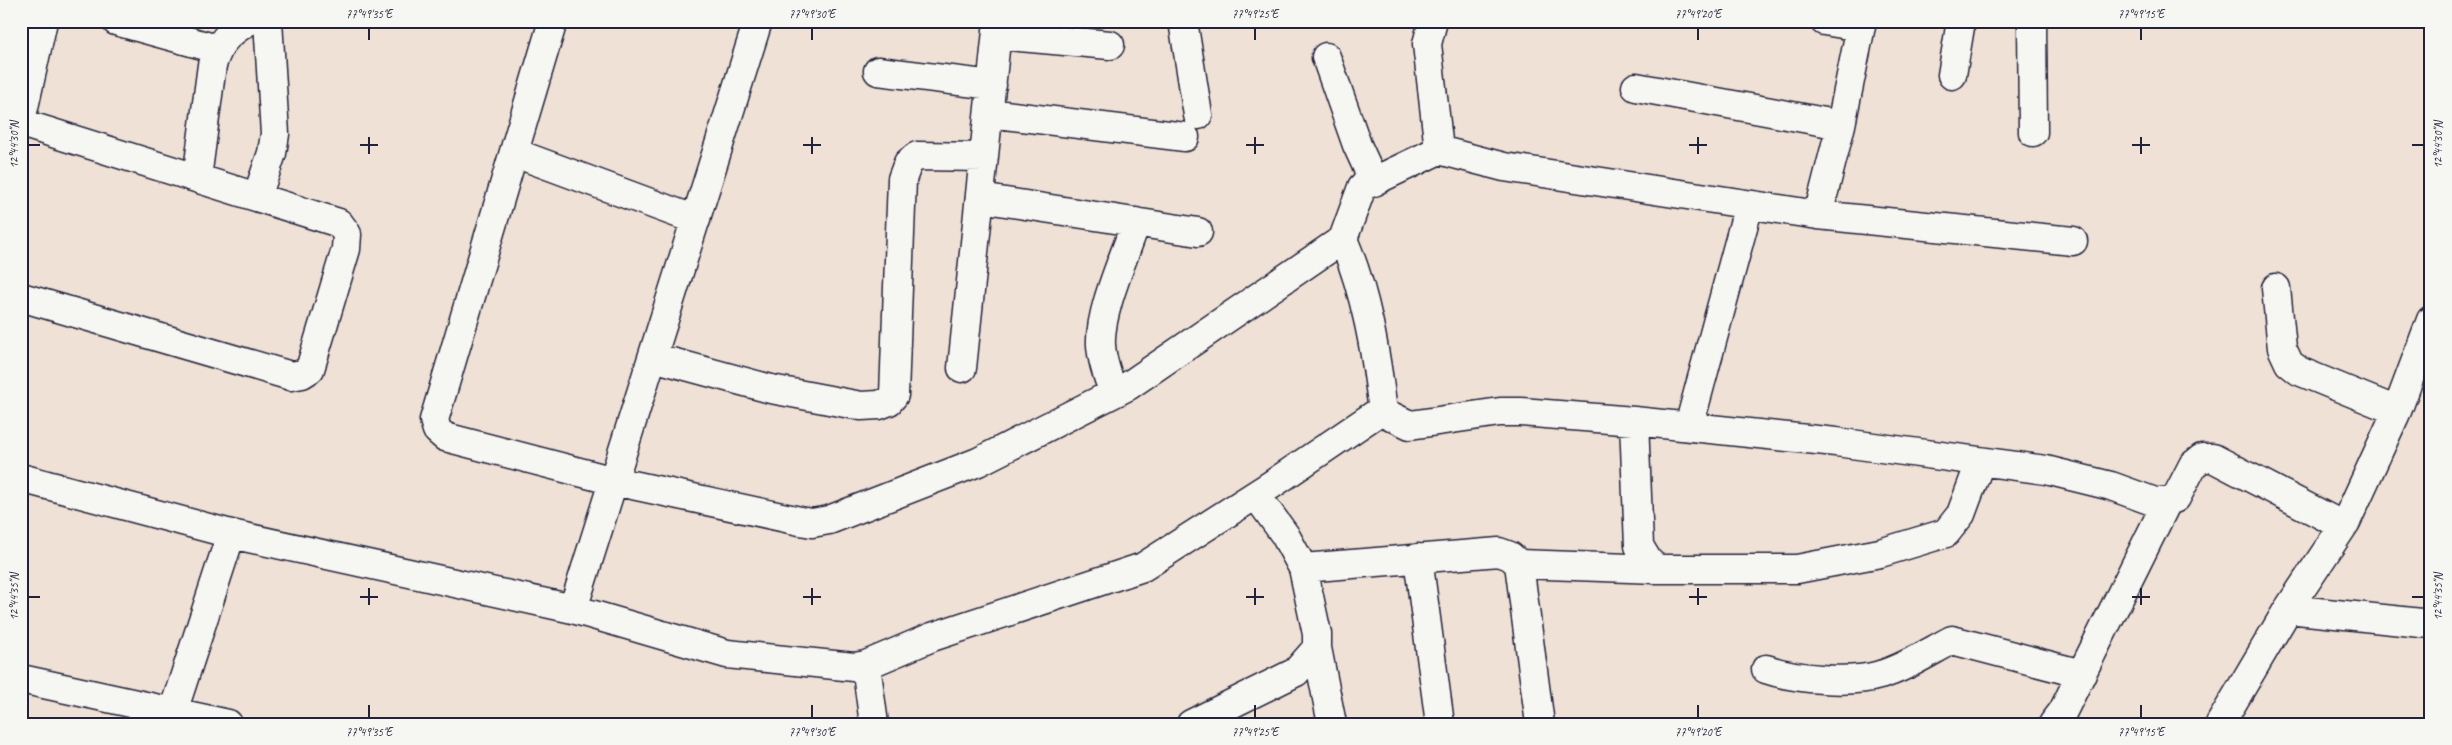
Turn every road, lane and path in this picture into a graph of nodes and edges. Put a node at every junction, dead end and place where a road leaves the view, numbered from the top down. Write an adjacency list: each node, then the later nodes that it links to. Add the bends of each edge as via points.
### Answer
1 (43, 21): 21 (street)
2 (116, 21): 13 (street)
3 (268, 21): 29 (street, via 275,134 272,153)
4 (553, 21): 25 (street)
5 (758, 21): 33 (street)
6 (1183, 21): 20 (street, via 1192,126)
7 (1433, 21): 24 (street, via 1427,44)
8 (1824, 21): 11 (street)
9 (1961, 21): 17 (street)
10 (2032, 21): 23 (street)
11 (1862, 24): 22 (street)
12 (998, 28): 14 (street); 18 (street)
13 (231, 31): 27 (street, via 212,65)
14 (1110, 45)
15 (1326, 57): 28 (street, via 1357,145)
16 (878, 71): 18 (street)
17 (1952, 75)
18 (992, 85): 20 (street)
19 (1636, 87): 22 (street)
20 (988, 113): 26 (street)
21 (21, 122): 27 (street)
22 (1841, 125): 32 (street)
23 (2034, 132)
24 (1439, 150): 28 (street); 31 (street, via 1504,167)
25 (515, 153): 33 (street); 50 (street, via 434,420 437,430 445,437)
26 (984, 157): 30 (street); 41 (street, via 917,156 908,163 902,179 894,395 889,400 880,405 861,406 771,389)
27 (197, 178): 29 (street)
28 (1374, 182): 36 (street, via 1362,187)
29 (256, 197): 39 (street, via 339,223 347,234 346,249 310,369 302,374 291,376)
30 (980, 198): 34 (street); 42 (street)
31 (1749, 205): 32 (street); 47 (street)
32 (1818, 215): 37 (street)
33 (696, 220): 41 (street)
34 (1136, 222): 35 (street); 43 (street, via 1104,324 1101,344 1105,369)
35 (1198, 232)
36 (1343, 239): 43 (street); 45 (street, via 1357,271 1377,365)
37 (2073, 241)
38 (2276, 288): 44 (street, via 2282,348 2289,363 2299,371)
39 (21, 297)
40 (2431, 320): 44 (street)
41 (653, 357): 50 (street)
42 (962, 368)
43 (1114, 393): 50 (street, via 978,462 829,520 812,523)
44 (2397, 411): 53 (street)
45 (1383, 412): 46 (street, via 1410,425 1500,412); 51 (street)
46 (1634, 421): 47 (street); 58 (street, via 1639,546)
47 (1689, 426): 48 (street, via 1836,442)
48 (1980, 463): 52 (street, via 2066,474 2155,502); 58 (street, via 1961,514 1946,533 1880,553 1797,570)
49 (21, 478): 54 (street)
50 (614, 481): 59 (street)
51 (1256, 495): 57 (street, via 1286,535); 63 (street, via 1143,567 932,637)
52 (2167, 502): 53 (street, via 2176,498 2193,466 2202,458 2213,458 2336,522); 65 (street)
53 (2346, 522): 60 (street)
54 (231, 534): 59 (street); 67 (street)
55 (1418, 558): 56 (street, via 1498,552); 57 (street); 72 (street)
56 (1519, 564): 58 (street); 73 (street)
57 (1303, 568): 62 (street)
58 (1657, 569)
59 (573, 609): 63 (street, via 727,654 854,667)
60 (2288, 609): 61 (street); 75 (street)
61 (2431, 624)
62 (1317, 648): 70 (street, via 1296,672); 71 (street)
63 (866, 665): 69 (street)
64 (1766, 669): 65 (street, via 1802,678 1877,676 1952,640)
65 (2082, 674): 74 (street)
66 (21, 679): 67 (street)
67 (171, 717): 68 (street)
68 (228, 724)
69 (874, 724)
70 (1191, 724)
71 (1332, 724)
72 (1440, 724)
73 (1540, 724)
74 (2053, 724)
75 (2220, 724)

